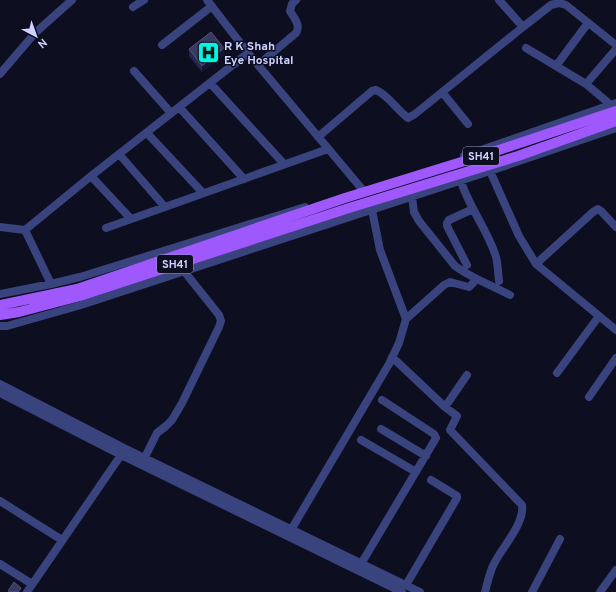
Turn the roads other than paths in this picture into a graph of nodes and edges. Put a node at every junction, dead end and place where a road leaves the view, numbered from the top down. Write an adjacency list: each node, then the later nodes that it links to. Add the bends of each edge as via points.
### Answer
1 (72, 0): 17 (street, via 35,33)
2 (144, 0): 6 (street)
3 (296, 0): 14 (street, via 290,11 298,30)
4 (499, 0): 8 (street)
5 (210, 3): 9 (street); 13 (street)
6 (133, 7)
7 (588, 23): 8 (street, via 560,3 551,6); 10 (street); 15 (street)
8 (523, 27): 20 (street)
9 (162, 45)
10 (616, 45)
11 (526, 48): 15 (street)
12 (616, 49): 19 (street)
13 (248, 53): 14 (street); 18 (street)
14 (258, 65): 28 (street)
15 (556, 66): 19 (street)
16 (134, 71): 23 (street)
17 (0, 74)
18 (210, 83): 22 (street); 31 (street)
19 (586, 84): 21 (street)
20 (442, 92): 25 (street); 28 (street, via 408,118 380,92 372,91)
21 (614, 106): 36 (street); 39 (main road, SH41)
22 (179, 107): 23 (street); 34 (street)
23 (171, 113): 27 (street)
24 (616, 121): 39 (main road, SH41, via 518,156)
25 (468, 124)
26 (616, 128): 32 (street)
27 (147, 133): 30 (street); 37 (street)
28 (318, 137): 29 (street)
29 (328, 149): 31 (street); 36 (street)
30 (119, 154): 33 (street); 40 (street)
31 (284, 164): 34 (street)
32 (490, 171): 35 (street); 48 (street, via 519,236)
33 (91, 176): 43 (street); 47 (street)
34 (244, 179): 37 (street)
35 (461, 181): 38 (street); 41 (street)
36 (362, 189): 53 (street, via 80,277)
37 (203, 194): 40 (street)
38 (412, 197): 42 (street); 51 (street, via 414,212 419,221 455,266)
39 (347, 203): 56 (main road, SH41, via 77,288); 57 (main road, SH41, via 80,296)
40 (166, 207): 43 (street)
41 (473, 209): 49 (street, via 447,223); 52 (street, via 496,258)
42 (372, 210): 50 (street); 59 (street, via 380,250)
43 (131, 219): 46 (street)
44 (0, 227): 47 (street)
45 (616, 227): 48 (street, via 601,211 593,212)
46 (106, 228)
47 (25, 230): 53 (street)
48 (536, 264): 58 (street)
49 (467, 265)
50 (184, 271): 60 (street, via 81,305); 75 (street, via 220,315 221,321 182,403 172,420 157,433)
51 (477, 280): 55 (street); 59 (street, via 469,287 446,283)
52 (499, 282)
53 (50, 284): 54 (street)
54 (0, 294)
55 (510, 295)
56 (0, 305)
57 (0, 315)
58 (599, 316): 61 (street); 64 (street)
59 (406, 319): 62 (street)
60 (0, 326)
61 (616, 330)
62 (392, 358): 70 (street); 79 (street)
63 (616, 358): 68 (street)
64 (557, 373)
65 (468, 375): 70 (street)
66 (0, 384): 75 (street)
67 (0, 392): 73 (street)
68 (589, 397)
69 (382, 400): 74 (street, via 436,437)
70 (445, 407): 89 (street, via 457,416 451,427 452,433 522,505 523,511 519,522 492,567)
71 (381, 429): 74 (street)
72 (361, 440): 76 (street)
73 (121, 455): 75 (street); 80 (street)
74 (426, 456): 76 (street)
75 (143, 461): 79 (street); 86 (street)
76 (416, 472): 83 (street)
77 (431, 480): 86 (street, via 458,498)
78 (0, 501): 80 (street)
79 (291, 530): 83 (street)
80 (62, 540): 85 (street)
81 (560, 540): 90 (street)
82 (0, 564): 85 (street)
83 (361, 564): 86 (street)
84 (616, 572): 91 (street)
85 (32, 584): 87 (street)
86 (404, 588): 88 (street)
87 (26, 592)
88 (420, 592)
89 (484, 592)
90 (532, 592)
91 (600, 592)

